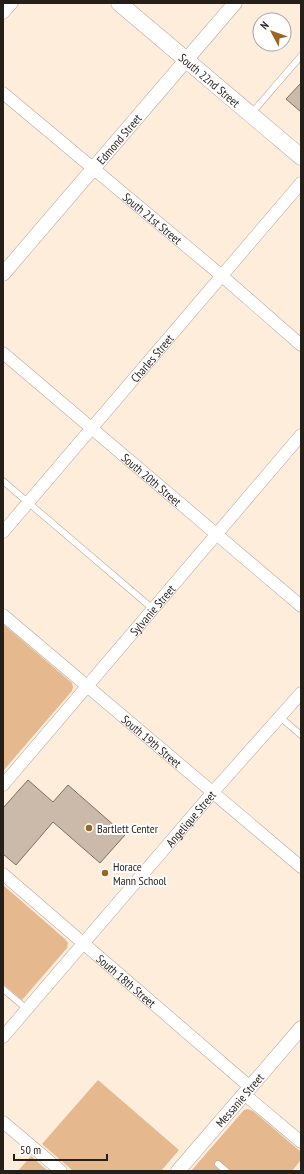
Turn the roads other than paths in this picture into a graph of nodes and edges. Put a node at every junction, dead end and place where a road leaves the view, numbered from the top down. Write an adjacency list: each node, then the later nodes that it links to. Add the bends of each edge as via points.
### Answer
1 (12, 3): 4 (street)
2 (235, 3): 6 (street, Edmond Street)
3 (122, 4): 6 (main road, South 22nd Street)
4 (3, 13)
5 (301, 56): 8 (lane)
6 (186, 60): 8 (main road, South 22nd Street); 10 (street, Edmond Street)
7 (3, 93): 10 (street, South 21st Street)
8 (251, 114): 9 (main road, South 22nd Street)
9 (301, 157)
10 (93, 169): 12 (street, Edmond Street); 13 (street, South 21st Street)
11 (301, 183): 13 (street, Charles Street)
12 (3, 274)
13 (222, 276): 14 (street, South 21st Street); 16 (street, Charles Street)
14 (301, 345)
15 (3, 353): 16 (street, South 20th Street)
16 (92, 429): 19 (street, Charles Street); 21 (street, South 20th Street)
17 (301, 435): 21 (street, Sylvanie Street)
18 (3, 481): 19 (lane)
19 (29, 502): 20 (street, Charles Street); 23 (lane)
20 (3, 532)
21 (216, 534): 22 (street, South 20th Street); 23 (street, Sylvanie Street)
22 (301, 606)
23 (153, 609): 25 (street, Sylvanie Street)
24 (3, 615): 25 (street, South 19th Street)
25 (87, 686): 29 (street, Sylvanie Street); 30 (street, South 19th Street)
26 (301, 693): 27 (street, Angelique Street)
27 (280, 717): 28 (lane); 30 (street, Angelique Street)
28 (301, 735)
29 (3, 785)
30 (213, 792): 31 (street, South 19th Street); 33 (street, Angelique Street)
31 (301, 867)
32 (3, 874): 33 (street, South 18th Street)
33 (83, 943): 35 (street, Angelique Street); 38 (street, South 18th Street)
34 (3, 989): 35 (lane)
35 (27, 1009): 37 (street, Angelique Street)
36 (301, 1028): 38 (street, Messanie Street)
37 (3, 1037)
38 (247, 1090): 40 (street, South 18th Street); 43 (street, Messanie Street)
39 (3, 1122): 42 (street)
40 (301, 1142)
41 (218, 1164): 44 (lane)
42 (60, 1171)
43 (178, 1171)
44 (226, 1171)

